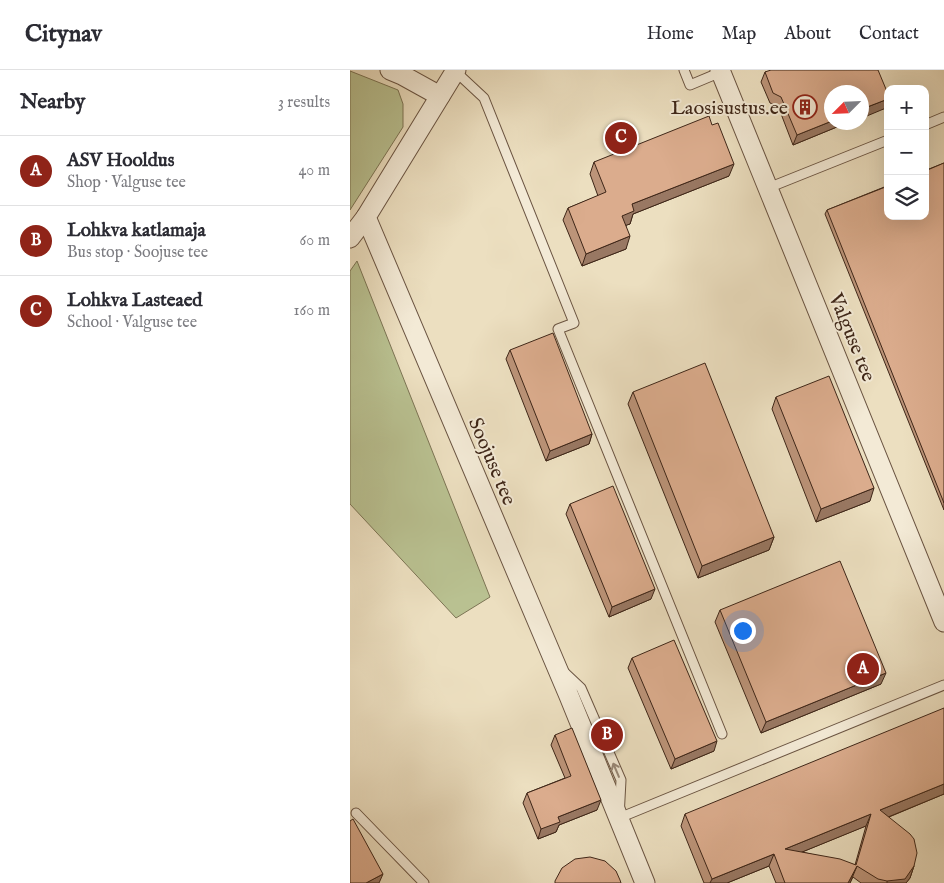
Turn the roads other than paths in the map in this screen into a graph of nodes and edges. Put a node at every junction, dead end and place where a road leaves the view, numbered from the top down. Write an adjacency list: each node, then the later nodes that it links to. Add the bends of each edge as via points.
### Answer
1 (390, 70): 5 (street)
2 (684, 70): 4 (lane, via 690,85)
3 (456, 71): 5 (street); 14 (lane, via 484,98 574,323 558,329)
4 (720, 71): 9 (street, Valguse tee)
5 (440, 96): 10 (street)
6 (944, 117): 7 (lane)
7 (929, 123)
8 (884, 142): 9 (lane)
9 (768, 188): 12 (street, Valguse tee)
10 (366, 217): 11 (street); 16 (street, Soojuse tee)
11 (350, 238)
12 (944, 622)
13 (944, 685): 16 (lane)
14 (722, 734)
15 (356, 813): 17 (lane)
16 (619, 818): 18 (street, Soojuse tee)
17 (424, 883)
18 (645, 883)

